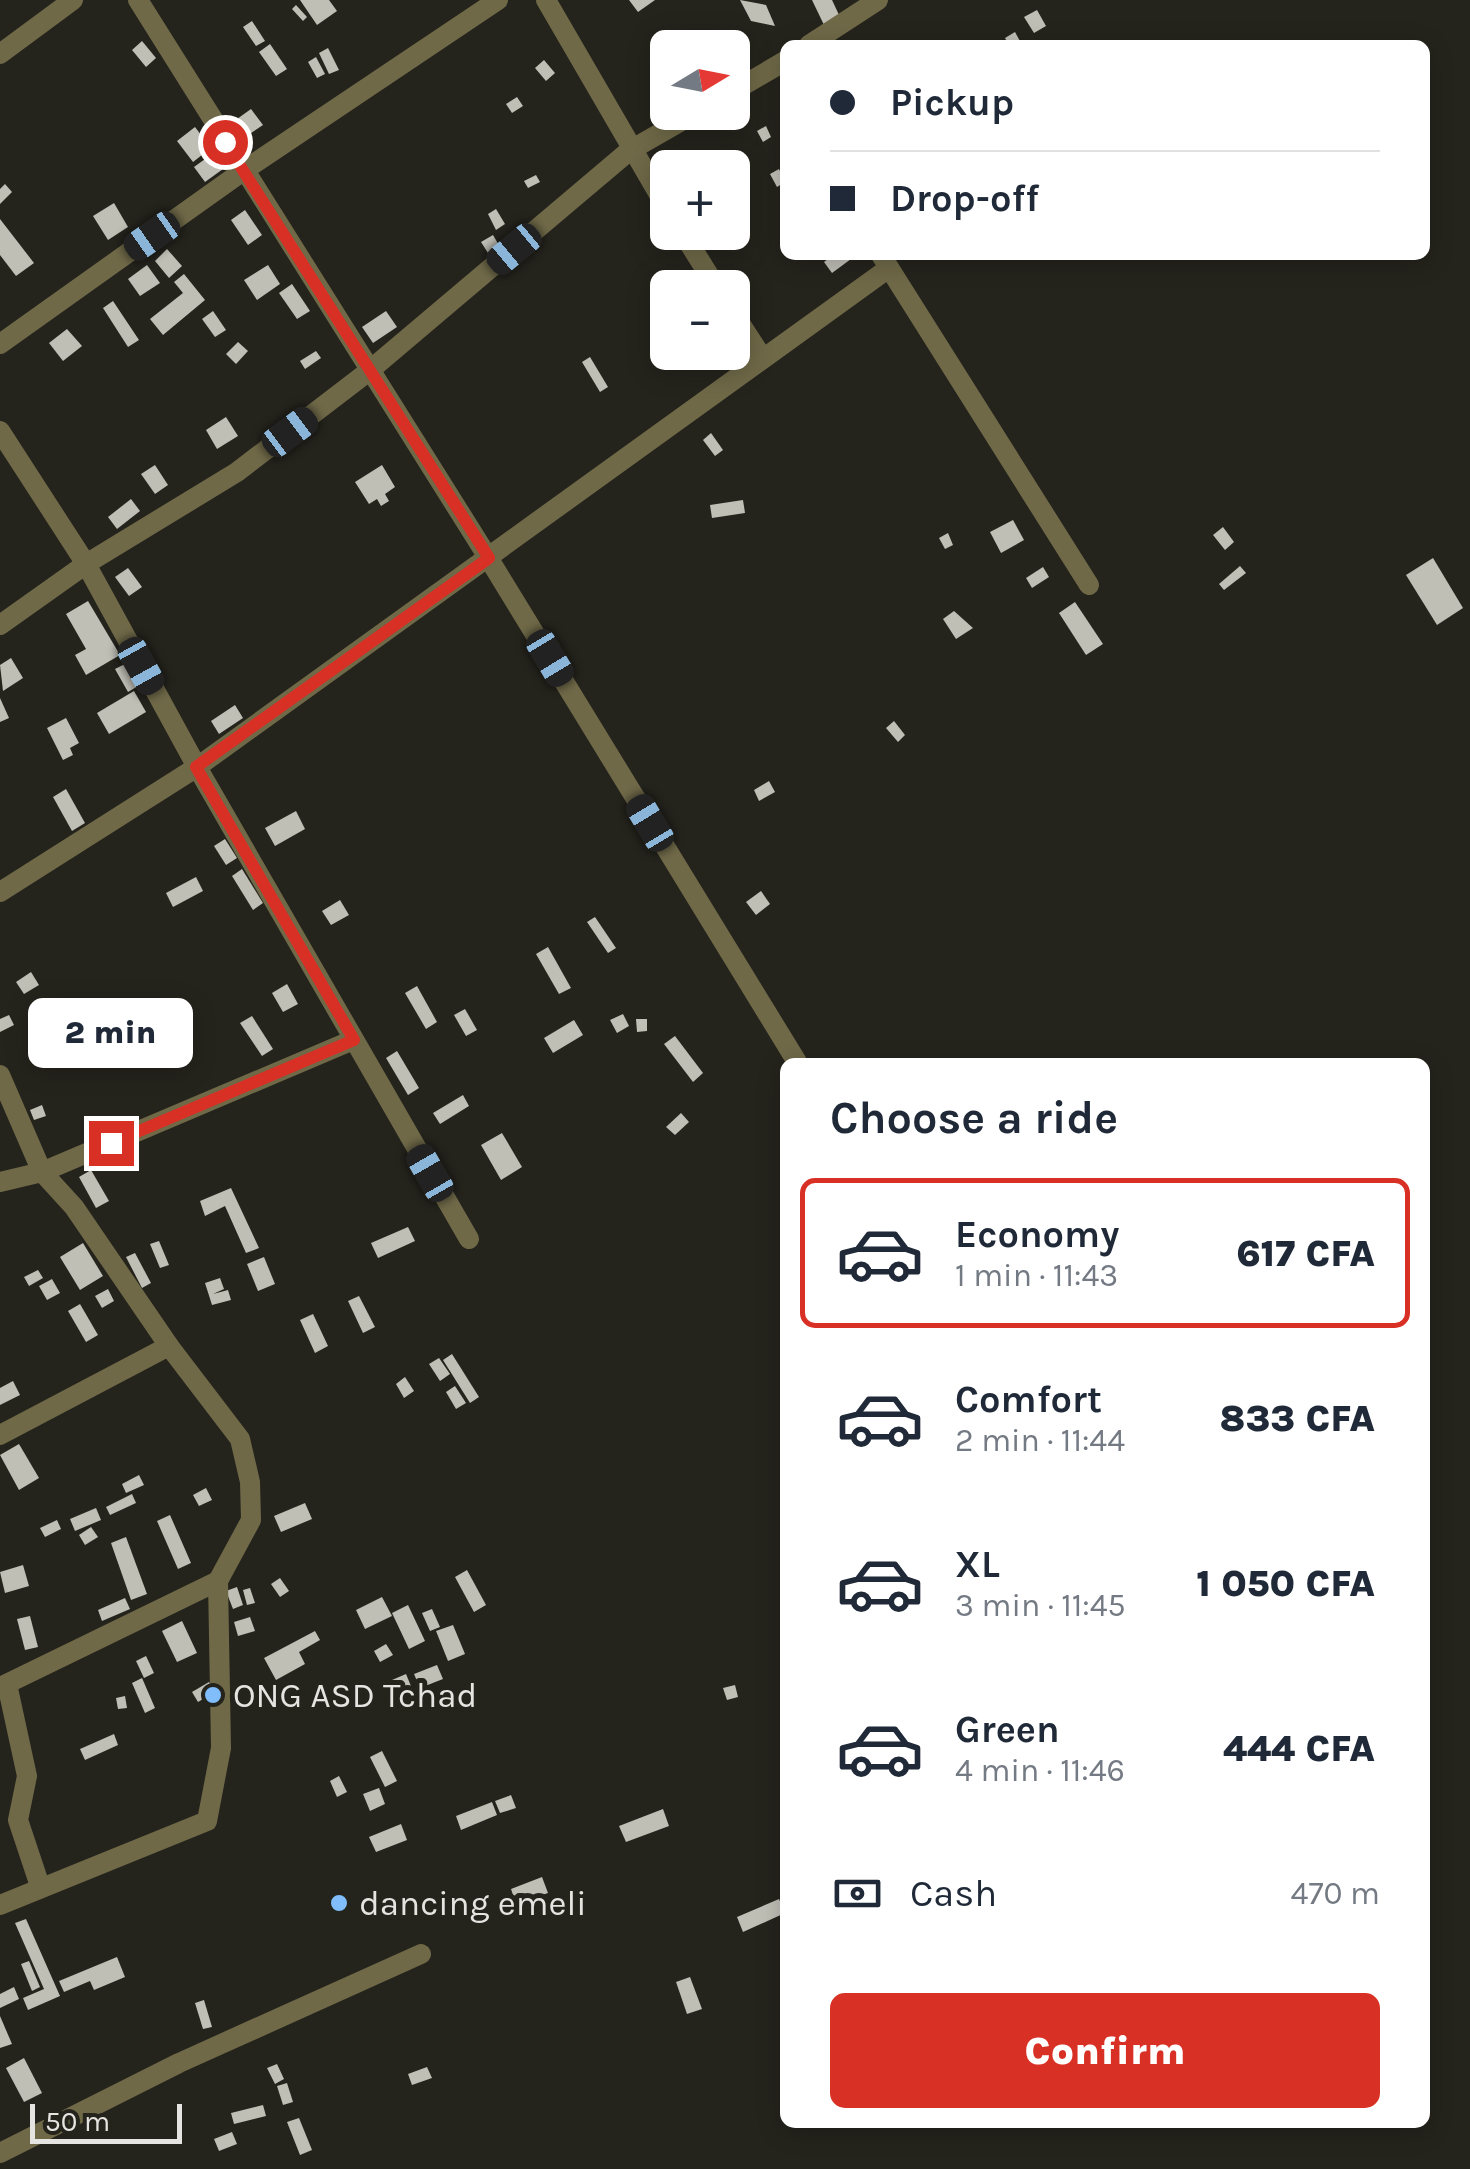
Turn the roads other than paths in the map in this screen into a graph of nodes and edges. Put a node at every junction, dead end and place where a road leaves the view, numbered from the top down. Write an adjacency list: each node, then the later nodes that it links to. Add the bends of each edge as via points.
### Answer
1 (73, 0): 7 (street)
2 (138, 0): 12 (street)
3 (498, 0): 12 (street)
4 (546, 0): 11 (street)
5 (878, 0): 6 (street)
6 (818, 40)
7 (0, 54)
8 (779, 65): 9 (street)
9 (750, 82)
10 (666, 130): 11 (street)
11 (630, 151): 13 (street); 18 (street)
12 (243, 171): 16 (street); 18 (street)
13 (650, 182)
14 (885, 261): 17 (street); 22 (street)
15 (750, 339): 17 (street)
16 (0, 344)
17 (762, 357): 20 (street)
18 (369, 371): 20 (street); 21 (street, via 237,472)
19 (0, 431): 21 (street)
20 (489, 558): 24 (street); 27 (street)
21 (86, 564): 23 (street); 24 (street)
22 (1088, 585)
23 (0, 624)
24 (196, 767): 25 (street); 26 (street)
25 (0, 892)
26 (354, 1040): 29 (street); 31 (street)
27 (795, 1058)
28 (0, 1076): 29 (street)
29 (42, 1172): 30 (street); 32 (street, via 74,1207)
30 (0, 1182)
31 (469, 1239)
32 (168, 1346): 33 (street); 34 (street, via 240,1440 250,1482 251,1520)
33 (0, 1435)
34 (218, 1581): 35 (street); 36 (street, via 221,1748 207,1822)
35 (4, 1686): 36 (street, via 27,1776 18,1820)
36 (40, 1886): 37 (street)
37 (0, 1905)
38 (421, 1954): 39 (street)
39 (0, 2153)

